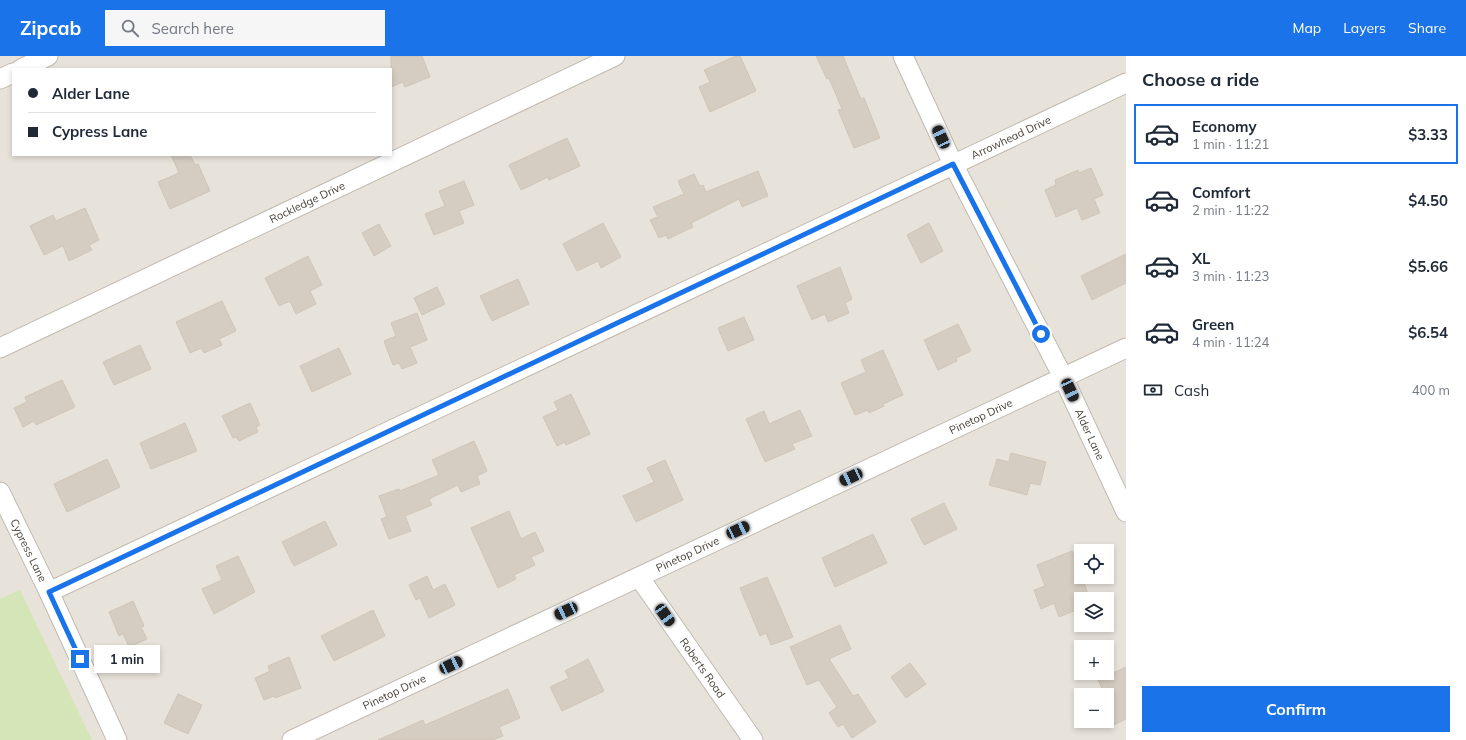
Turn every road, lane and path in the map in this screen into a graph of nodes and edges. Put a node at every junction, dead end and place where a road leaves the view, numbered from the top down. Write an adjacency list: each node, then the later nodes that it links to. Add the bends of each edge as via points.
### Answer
1 (48, 56): 4 (street)
2 (615, 56): 9 (street, Rockledge Drive)
3 (903, 56): 8 (street, Alder Lane)
4 (23, 68)
5 (12, 73): 6 (street)
6 (0, 79)
7 (1126, 83): 8 (street, Arrowhead Drive)
8 (953, 164): 11 (street, Alder Lane); 15 (street, Arrowhead Drive)
9 (0, 348)
10 (1126, 348): 11 (street, Pinetop Drive)
11 (1063, 377): 13 (street, Alder Lane); 14 (street, Pinetop Drive)
12 (0, 492): 15 (street, Cypress Lane)
13 (1126, 512)
14 (639, 577): 17 (street, Pinetop Drive); 18 (street, Roberts Road)
15 (49, 592): 16 (street, Cypress Lane)
16 (117, 740)
17 (292, 740)
18 (753, 740)

